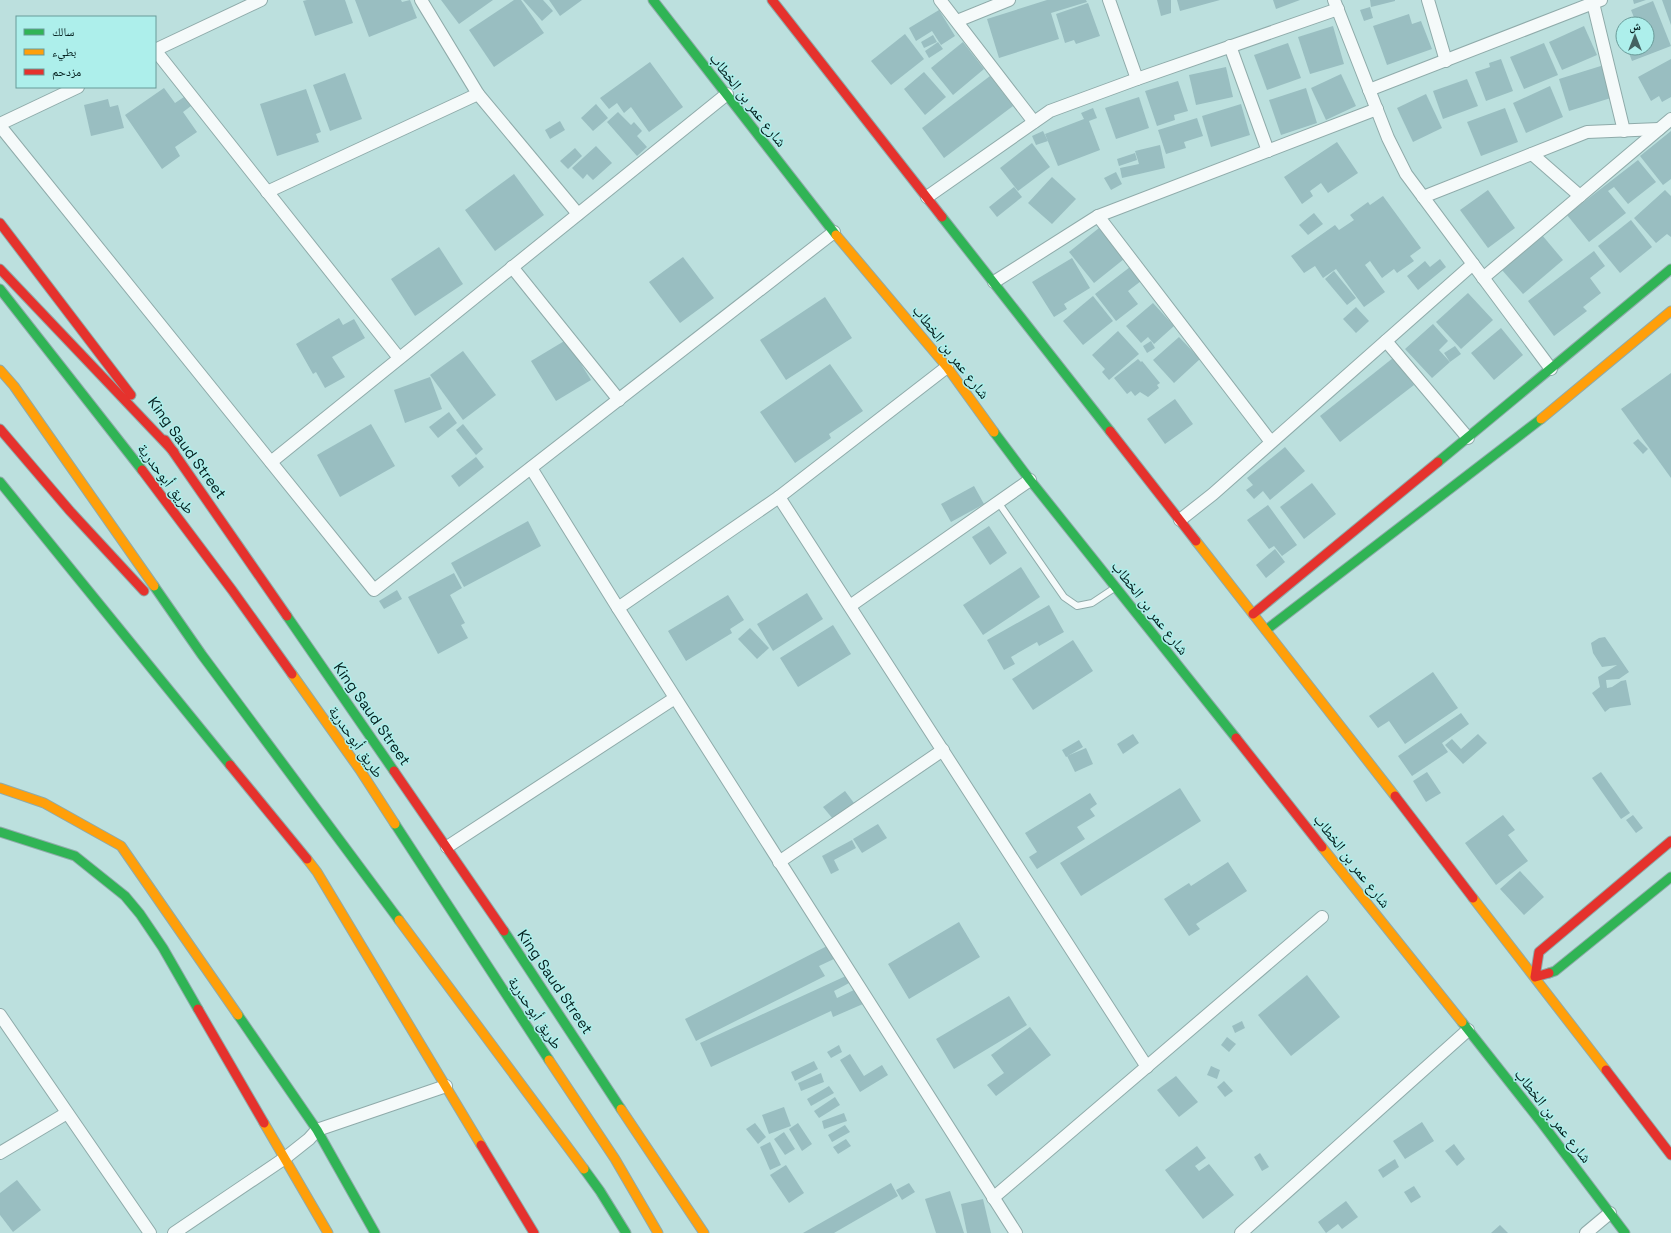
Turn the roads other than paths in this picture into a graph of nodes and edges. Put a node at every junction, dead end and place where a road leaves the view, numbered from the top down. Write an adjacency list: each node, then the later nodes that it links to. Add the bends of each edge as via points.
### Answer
1 (261, 0): 13 (street)
2 (422, 0): 19 (street)
3 (653, 0): 20 (main road, شارع عمر بن الخطاب)
4 (772, 0): 31 (main road)
5 (940, 0): 11 (street)
6 (1009, 0): 11 (street)
7 (1109, 0): 16 (street)
8 (1428, 0): 15 (street)
9 (1597, 2): 15 (street); 26 (street)
10 (1336, 4): 12 (street); 18 (street)
11 (957, 21): 23 (street)
12 (1230, 46): 16 (street); 27 (street)
13 (156, 50)
14 (156, 51): 29 (street)
15 (1446, 60): 18 (street)
16 (1137, 79): 23 (street, via 1050,111)
17 (76, 88): 24 (street)
18 (1369, 90): 21 (street)
19 (478, 94): 29 (street); 33 (street)
20 (727, 94): 33 (street); 36 (main road, شارع عمر بن الخطاب)
21 (1377, 109): 27 (street); 32 (street, via 1406,174)
22 (1671, 119): 25 (street)
23 (1034, 122): 31 (street)
24 (0, 125): 55 (street)
25 (1659, 129): 26 (street); 30 (street)
26 (1624, 131): 28 (street, via 1586,132)
27 (1268, 151): 34 (street)
28 (1532, 154): 30 (street); 32 (street)
29 (267, 192): 46 (street)
30 (1580, 196): 41 (street)
31 (927, 197): 42 (main road)
32 (1423, 197): 37 (street)
33 (578, 214): 38 (street)
34 (1098, 216): 42 (street); 53 (street)
35 (0, 223): 54 (main road, King Saud Street)
36 (834, 232): 47 (main road, شارع عمر بن الخطاب); 50 (street)
37 (1473, 264): 41 (street); 45 (street)
38 (512, 267): 46 (street); 50 (street)
39 (0, 269): 54 (main road)
40 (1671, 269): 48 (main road)
41 (1483, 278): 48 (street)
42 (994, 282): 61 (main road)
43 (0, 289): 97 (main road, طريق أبوحدرية, via 107,424 232,590 360,770 615,1159)
44 (1671, 311): 66 (main road, via 1538,422)
45 (1386, 341): 52 (street); 53 (street)
46 (399, 358): 55 (street)
47 (947, 367): 57 (main road, شارع عمر بن الخطاب); 59 (street)
48 (1551, 369): 52 (main road)
49 (0, 370): 67 (main road, via 14,386)
50 (619, 400): 56 (street)
51 (0, 429): 67 (main road, via 70,511)
52 (1468, 438): 65 (main road)
53 (1270, 442): 61 (street)
54 (174, 452): 73 (main road, King Saud Street)
55 (271, 462): 56 (street, via 374,590)
56 (531, 468): 64 (street)
57 (1030, 480): 60 (street); 62 (main road, شارع عمر بن الخطاب)
58 (0, 482): 81 (main road, via 317,872)
59 (779, 497): 63 (street); 64 (street)
60 (998, 502): 62 (lane, via 1064,597 1077,606 1092,603); 63 (street)
61 (1180, 520): 65 (main road)
62 (1116, 587): 79 (main road, شارع عمر بن الخطاب)
63 (850, 606): 69 (street)
64 (618, 608): 68 (street)
65 (1253, 614): 66 (main road)
66 (1266, 630): 77 (main road)
67 (202, 655): 87 (main road)
68 (675, 698): 73 (street); 74 (street)
69 (943, 750): 74 (street); 80 (street)
70 (0, 788): 83 (main road, via 44,803 121,846)
71 (0, 832): 86 (main road, via 75,856 125,896 164,948)
72 (1671, 841): 77 (main road, via 1539,952)
73 (447, 847): 98 (main road, King Saud Street)
74 (779, 862): 88 (street)
75 (1671, 877): 77 (main road, via 1555,971)
76 (1322, 917): 80 (street)
77 (1535, 977): 85 (main road)
78 (0, 1015): 82 (street)
79 (1468, 1030): 89 (main road, شارع عمر بن الخطاب); 100 (street)
80 (1147, 1067): 88 (street)
81 (446, 1086): 83 (street); 94 (main road)
82 (68, 1113): 84 (street); 90 (street)
83 (317, 1130): 86 (street); 93 (main road)
84 (0, 1153)
85 (1671, 1155)
86 (285, 1158): 91 (street); 92 (main road)
87 (600, 1191): 95 (main road); 96 (main road)
88 (993, 1198): 99 (street)
89 (1610, 1213): 101 (street); 102 (main road, شارع عمر بن الخطاب)
90 (150, 1233)
91 (174, 1233)
92 (328, 1233)
93 (375, 1233)
94 (534, 1233)
95 (620, 1233)
96 (626, 1233)
97 (658, 1233)
98 (704, 1233)
99 (1016, 1233)
100 (1241, 1233)
101 (1586, 1233)
102 (1625, 1233)

